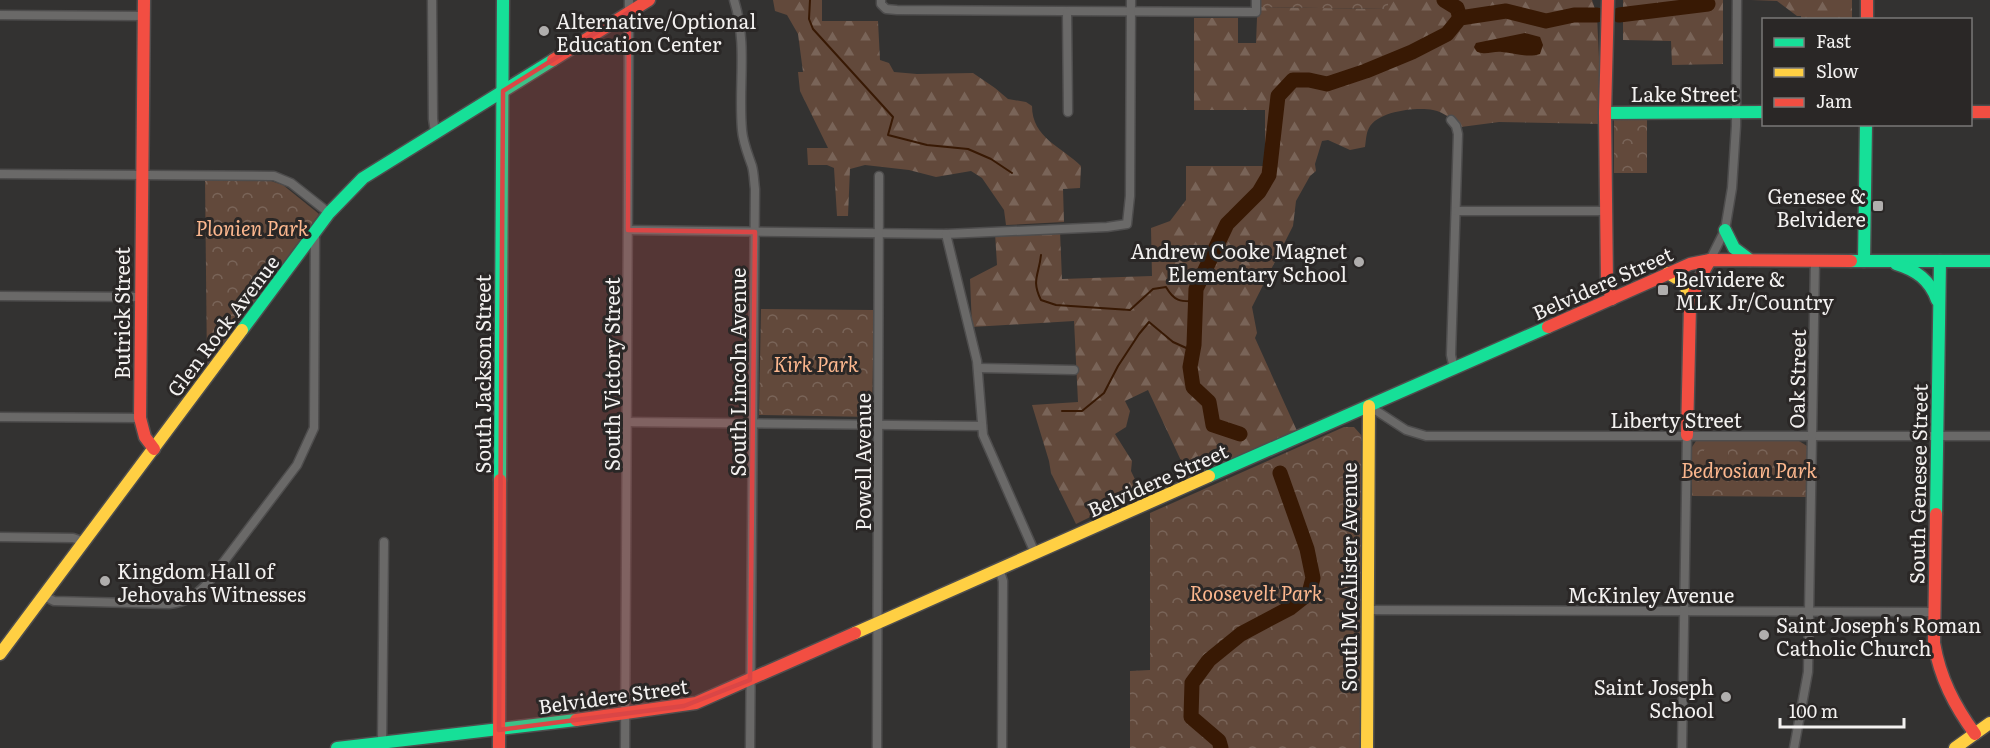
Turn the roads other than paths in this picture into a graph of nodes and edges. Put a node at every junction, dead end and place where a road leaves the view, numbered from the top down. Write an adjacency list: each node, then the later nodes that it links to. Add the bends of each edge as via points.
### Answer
1 (144, 0): 18 (main road, Butrick Street)
2 (432, 0): 29 (street)
3 (504, 0): 20 (main road, South Jackson Street)
4 (649, 0): 13 (main road, Glen Rock Avenue)
5 (734, 0): 38 (street, South Lincoln Avenue, via 743,46 742,131 755,189)
6 (881, 0): 14 (street, via 886,9)
7 (1005, 0): 14 (street)
8 (1131, 0): 15 (street)
9 (1256, 0): 15 (street, via 1256,12)
10 (1608, 0): 26 (main road)
11 (1737, 0): 22 (street)
12 (1867, 2): 19 (main road)
13 (629, 6): 20 (main road, Glen Rock Avenue); 36 (street, South Victory Street)
14 (1005, 11): 16 (street)
15 (1131, 11): 16 (street); 41 (street, via 1127,224)
16 (1067, 12): 21 (street)
17 (0, 15): 18 (street)
18 (143, 16): 31 (main road, Butrick Street)
19 (1867, 18)
20 (503, 91): 29 (main road, Glen Rock Avenue); 85 (main road, South Jackson Street)
21 (1068, 112)
22 (1736, 112): 23 (main road, Lake Street); 26 (main road, Lake Street); 37 (street, via 1732,188)
23 (1762, 112)
24 (1972, 112): 25 (main road)
25 (1990, 112)
26 (1605, 113): 33 (main road)
27 (1451, 120): 34 (street, via 1458,134)
28 (1866, 126): 45 (main road)
29 (435, 132): 35 (main road, Glen Rock Avenue, via 376,167 354,184)
30 (0, 174): 31 (street)
31 (142, 174): 35 (street, via 274,176 291,183); 51 (main road, Butrick Street)
32 (879, 176): 39 (street, Powell Avenue)
33 (1607, 210): 34 (street); 52 (main road, via 1607,283)
34 (1456, 211): 56 (street, via 1451,355)
35 (329, 213): 40 (main road, Glen Rock Avenue)
36 (628, 230): 38 (street); 61 (street, South Victory Street)
37 (1725, 230): 42 (street); 43 (main road, via 1737,251)
38 (754, 232): 39 (street); 62 (street, South Lincoln Avenue)
39 (879, 233): 41 (street); 63 (street, Powell Avenue)
40 (315, 234): 69 (main road, Glen Rock Avenue); 75 (street, via 314,428 297,465 195,597 169,604 54,600)
41 (946, 234): 55 (street)
42 (1710, 260): 43 (main road, Belvidere Street); 49 (main road, Belvidere Street); 53 (main road, via 1696,283)
43 (1751, 260): 44 (main road, Belvidere Street)
44 (1815, 261): 45 (main road, Belvidere Street); 66 (street, Oak Street)
45 (1864, 261): 46 (main road, Belvidere Street)
46 (1884, 261): 47 (main road, Belvidere Street); 54 (main road, via 1928,280 1934,288)
47 (1940, 261): 48 (main road, Belvidere Street); 54 (main road, South Genesee Street)
48 (1990, 261)
49 (1668, 273): 52 (main road, Belvidere Street); 53 (main road, via 1685,284)
50 (0, 296): 51 (street)
51 (141, 297): 60 (main road, Butrick Street)
52 (1612, 299): 56 (main road, Belvidere Street)
53 (1691, 303): 65 (main road)
54 (1939, 312): 67 (main road, South Genesee Street)
55 (978, 368): 57 (street); 64 (street)
56 (1454, 369): 58 (main road, Belvidere Street)
57 (1074, 370)
58 (1369, 406): 65 (street, Liberty Street, via 1406,430 1426,436); 73 (main road, Belvidere Street); 76 (main road, South McAlister Avenue)
59 (0, 417): 60 (street)
60 (140, 418): 69 (main road, Butrick Street, via 145,437)
61 (627, 422): 62 (street); 83 (street, South Victory Street)
62 (754, 423): 63 (street); 82 (street, South Lincoln Avenue)
63 (879, 425): 64 (street); 80 (street, Powell Avenue)
64 (982, 426): 73 (street)
65 (1686, 435): 66 (street, Liberty Street); 77 (street)
66 (1812, 436): 67 (street, Liberty Street); 78 (street, Oak Street)
67 (1937, 436): 68 (street, Liberty Street); 79 (main road, South Genesee Street)
68 (1990, 436)
69 (154, 449): 71 (main road, Glen Rock Avenue)
70 (0, 537): 71 (street, via 73,538)
71 (85, 542): 75 (main road, Glen Rock Avenue)
72 (384, 542): 87 (street)
73 (1035, 554): 74 (main road, Belvidere Street)
74 (999, 569): 80 (main road, Belvidere Street); 93 (street, via 1003,581)
75 (44, 596): 81 (main road, Glen Rock Avenue)
76 (1367, 610): 77 (street, McKinley Avenue); 94 (main road, South McAlister Avenue)
77 (1684, 611): 78 (street, McKinley Avenue); 95 (street)
78 (1809, 612): 79 (street, McKinley Avenue); 96 (street, Oak Street, via 1808,672)
79 (1935, 612): 86 (main road, South Genesee Street, via 1934,643 1940,676)
80 (877, 624): 82 (main road, Belvidere Street); 92 (street, Powell Avenue)
81 (0, 654)
82 (750, 680): 83 (main road, Belvidere Street, via 696,703); 91 (street, South Lincoln Avenue)
83 (625, 714): 85 (main road, Belvidere Street); 90 (street, South Victory Street)
84 (1990, 723): 86 (main road)
85 (499, 730): 87 (main road, Belvidere Street); 89 (main road, South Jackson Street)
86 (1975, 734): 97 (main road)
87 (382, 743): 88 (main road, Belvidere Street)
88 (337, 748)
89 (499, 748)
90 (625, 748)
91 (750, 748)
92 (877, 748)
93 (1002, 748)
94 (1367, 748)
95 (1682, 748)
96 (1794, 748)
97 (1955, 748)

